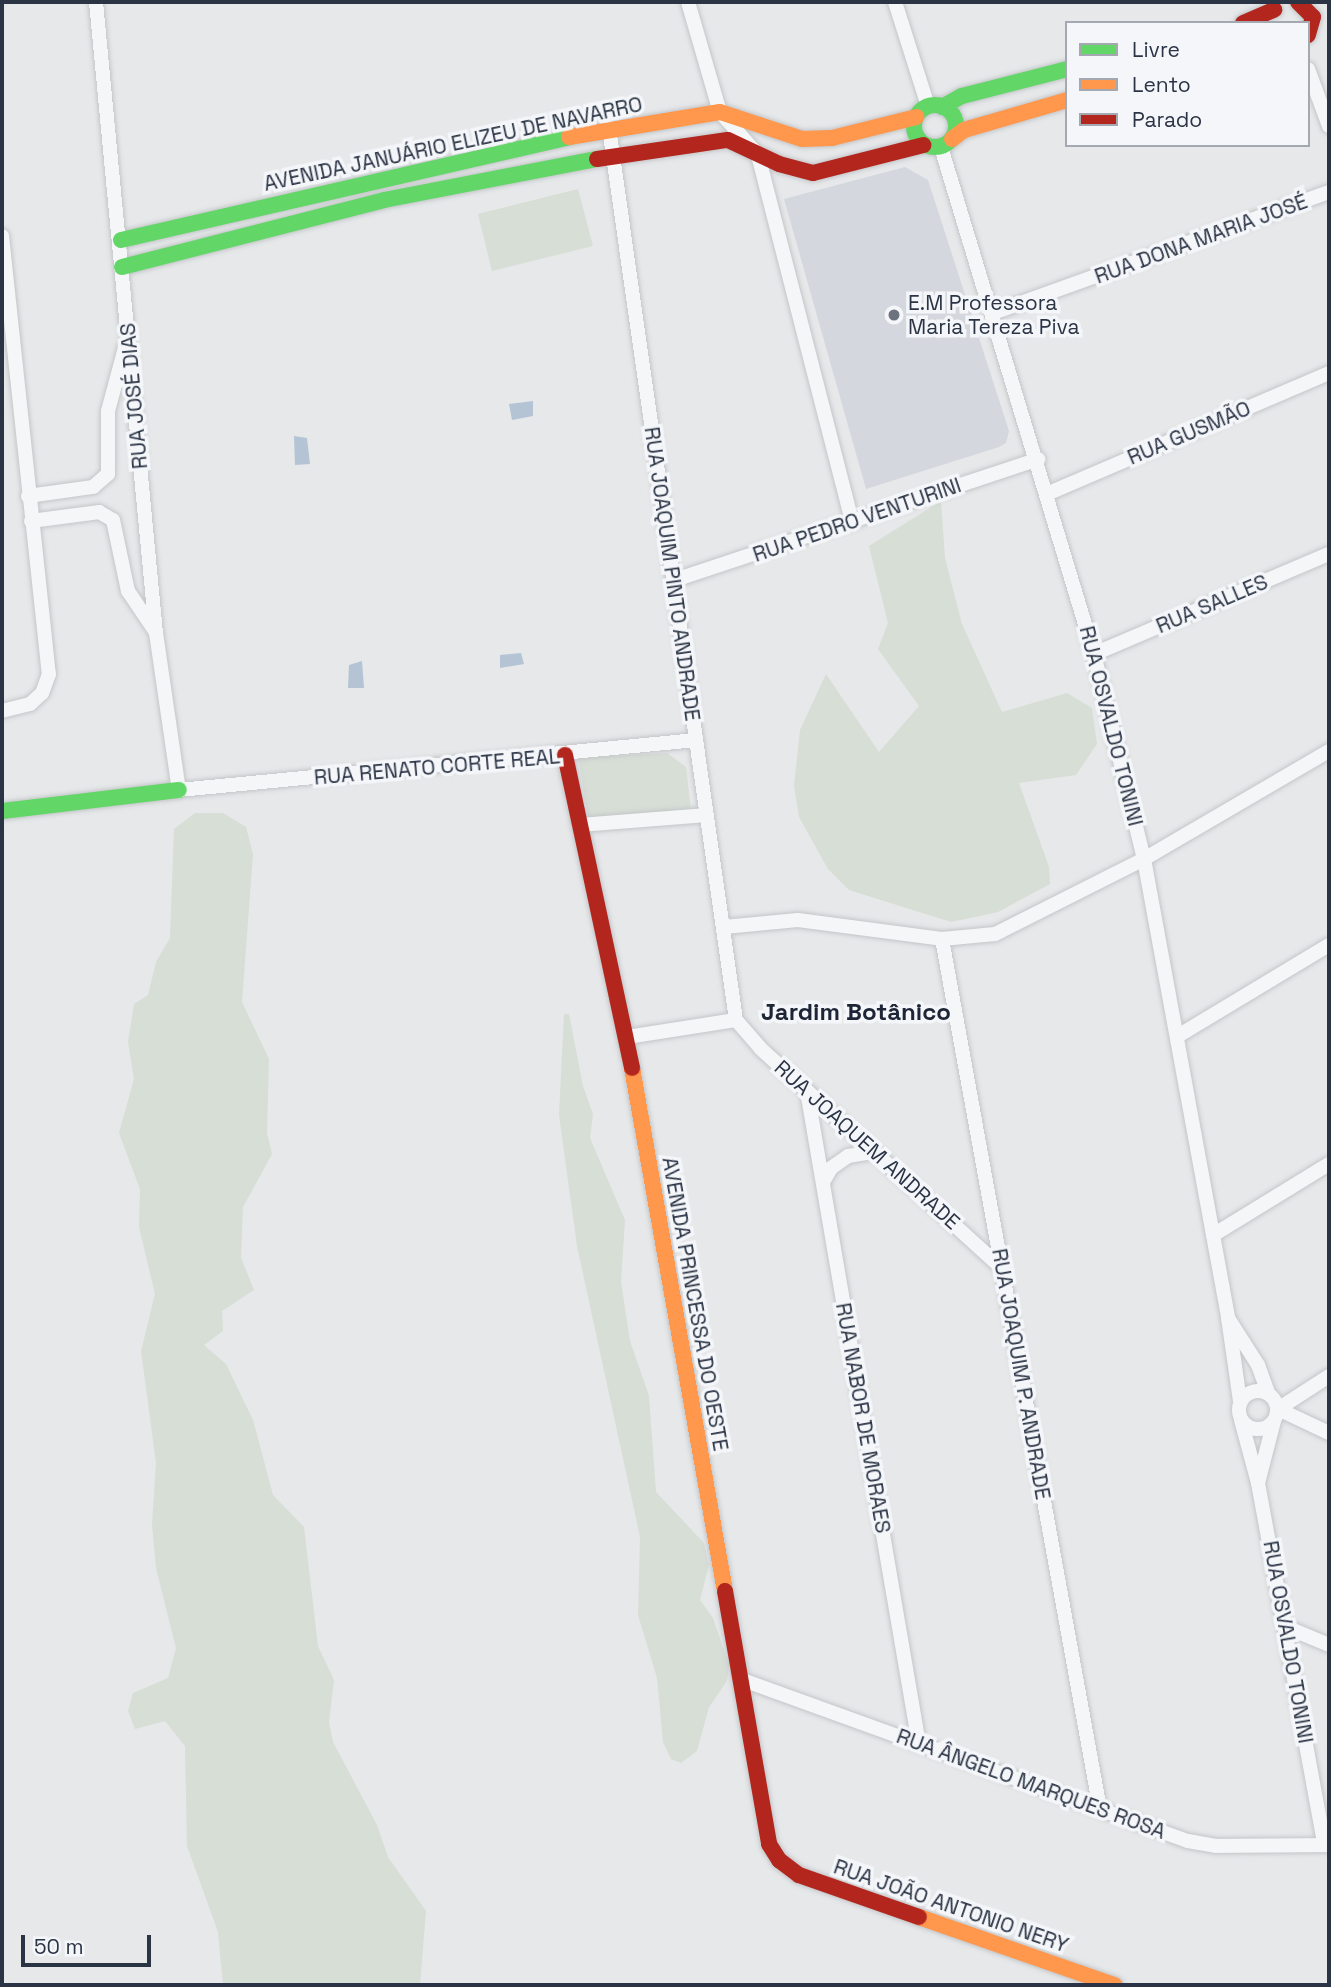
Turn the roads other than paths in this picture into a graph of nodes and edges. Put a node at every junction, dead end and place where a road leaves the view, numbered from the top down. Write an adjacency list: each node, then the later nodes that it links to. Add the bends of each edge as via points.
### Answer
1 (96, 2): 22 (street, RUA JOSÉ DIAS)
2 (688, 2): 13 (street)
3 (895, 2): 12 (street)
4 (1305, 3): 8 (street, via 1313,17)
5 (1277, 12): 6 (street)
6 (1249, 21)
7 (1329, 21): 8 (street)
8 (1310, 33)
9 (1065, 70): 12 (street, AVENIDA JANUÁRIO ELIZEU DE NAVARRO, via 962,96)
10 (1310, 74): 14 (street)
11 (1065, 101): 16 (street, via 964,130)
12 (929, 110): 13 (street, AVENIDA JANUÁRIO ELIZEU DE NAVARRO, via 832,138 803,139); 16 (street, via 956,122); 17 (street, via 915,135)
13 (720, 112): 15 (street, AVENIDA JANUÁRIO ELIZEU DE NAVARRO); 19 (street)
14 (1329, 126)
15 (609, 128): 18 (street, RUA JOAQUIM PINTO ANDRADE); 22 (street, AVENIDA JANUÁRIO ELIZEU DE NAVARRO)
16 (946, 143): 17 (street); 24 (street, RUA OSVALDO TONINI)
17 (924, 145): 19 (street, AVENIDA JANUÁRIO ELIZEU DE NAVARRO, via 813,173)
18 (612, 155): 19 (street, AVENIDA JANUÁRIO ELIZEU DE NAVARRO, via 728,140); 23 (street, AVENIDA JANUÁRIO ELIZEU DE NAVARRO, via 384,200); 34 (street, RUA JOAQUIM PINTO ANDRADE)
19 (758, 155): 32 (street)
20 (1329, 192): 24 (street, RUA DONA MARIA JOSÉ)
21 (2, 236): 27 (street)
22 (121, 240): 23 (street, RUA JOSÉ DIAS)
23 (122, 267): 25 (street, RUA JOSÉ DIAS)
24 (993, 313): 28 (street, RUA OSVALDO TONINI)
25 (129, 336): 30 (street, via 110,391 108,474 93,487); 35 (street, RUA JOSÉ DIAS)
26 (1329, 373): 29 (street, RUA GUSMÃO)
27 (8, 388): 30 (street)
28 (1038, 459): 29 (street, RUA OSVALDO TONINI); 32 (street, RUA PEDRO VENTURINI)
29 (1049, 493): 36 (street, RUA OSVALDO TONINI)
30 (28, 496): 31 (street)
31 (31, 521): 35 (street, via 99,512 113,520 128,591); 37 (street, via 49,674 42,692 30,704)
32 (852, 522): 34 (street, RUA PEDRO VENTURINI)
33 (1329, 554): 36 (street, RUA SALLES)
34 (675, 580): 38 (street, RUA JOAQUIM PINTO ANDRADE)
35 (156, 633): 41 (street, RUA JOSÉ DIAS)
36 (1094, 654): 45 (street, RUA OSVALDO TONINI)
37 (2, 711)
38 (696, 740): 40 (street, RUA RENATO CORTE REAL); 43 (street, RUA JOAQUIM PINTO ANDRADE)
39 (1329, 751): 45 (street)
40 (565, 755): 41 (street, RUA RENATO CORTE REAL); 44 (street, AVENIDA PRINCESSA DO OESTE)
41 (179, 790): 42 (street)
42 (2, 811)
43 (707, 815): 44 (street); 46 (street, RUA JOAQUIM PINTO ANDRADE)
44 (580, 825): 51 (street, AVENIDA PRINCESSA DO OESTE)
45 (1144, 859): 47 (street, via 995,934); 50 (street, RUA OSVALDO TONINI)
46 (724, 927): 47 (street, via 799,920); 49 (street, RUA JOAQUIM PINTO ANDRADE)
47 (942, 939): 57 (street, RUA JOAQUIM P. ANDRADE)
48 (1329, 946): 50 (street)
49 (736, 1020): 51 (street); 52 (street, RUA JOAQUEM ANDRADE)
50 (1178, 1035): 56 (street, RUA OSVALDO TONINI)
51 (627, 1037): 68 (street, AVENIDA PRINCESSA DO OESTE)
52 (807, 1091): 53 (street, RUA JOAQUEM ANDRADE); 55 (street, RUA NABOR DE MORAES)
53 (874, 1152): 55 (street, via 848,1156 831,1168); 57 (street, RUA JOAQUEM ANDRADE)
54 (1329, 1164): 56 (street)
55 (823, 1182): 69 (street, RUA NABOR DE MORAES)
56 (1213, 1235): 58 (street, RUA OSVALDO TONINI)
57 (1002, 1268): 70 (street, RUA JOAQUIM P. ANDRADE)
58 (1228, 1318): 60 (street, RUA OSVALDO TONINI, via 1258,1365); 61 (street, RUA OSVALDO TONINI)
59 (1329, 1376): 62 (street)
60 (1268, 1393): 61 (street, via 1250,1392); 62 (street, RUA OSVALDO TONINI)
61 (1240, 1401): 63 (street, RUA OSVALDO TONINI)
62 (1276, 1415): 63 (street, via 1258,1429); 64 (street); 65 (street, RUA OSVALDO TONINI)
63 (1241, 1420): 65 (street, RUA OSVALDO TONINI)
64 (1329, 1433)
65 (1258, 1483): 66 (street, RUA OSVALDO TONINI)
66 (1286, 1627): 67 (street); 71 (street, RUA OSVALDO TONINI)
67 (1329, 1645)
68 (740, 1679): 69 (street, RUA ÂNGELO MARQUES ROSA); 72 (street, AVENIDA PRINCESSA DO OESTE, via 768,1843)
69 (919, 1744): 70 (street, RUA ÂNGELO MARQUES ROSA)
70 (1100, 1810): 71 (street, RUA ÂNGELO MARQUES ROSA, via 1188,1841 1216,1846)
71 (1327, 1843)
72 (779, 1860): 73 (street, RUA JOÃO ANTONIO NERY, via 799,1875)
73 (1114, 1985)

